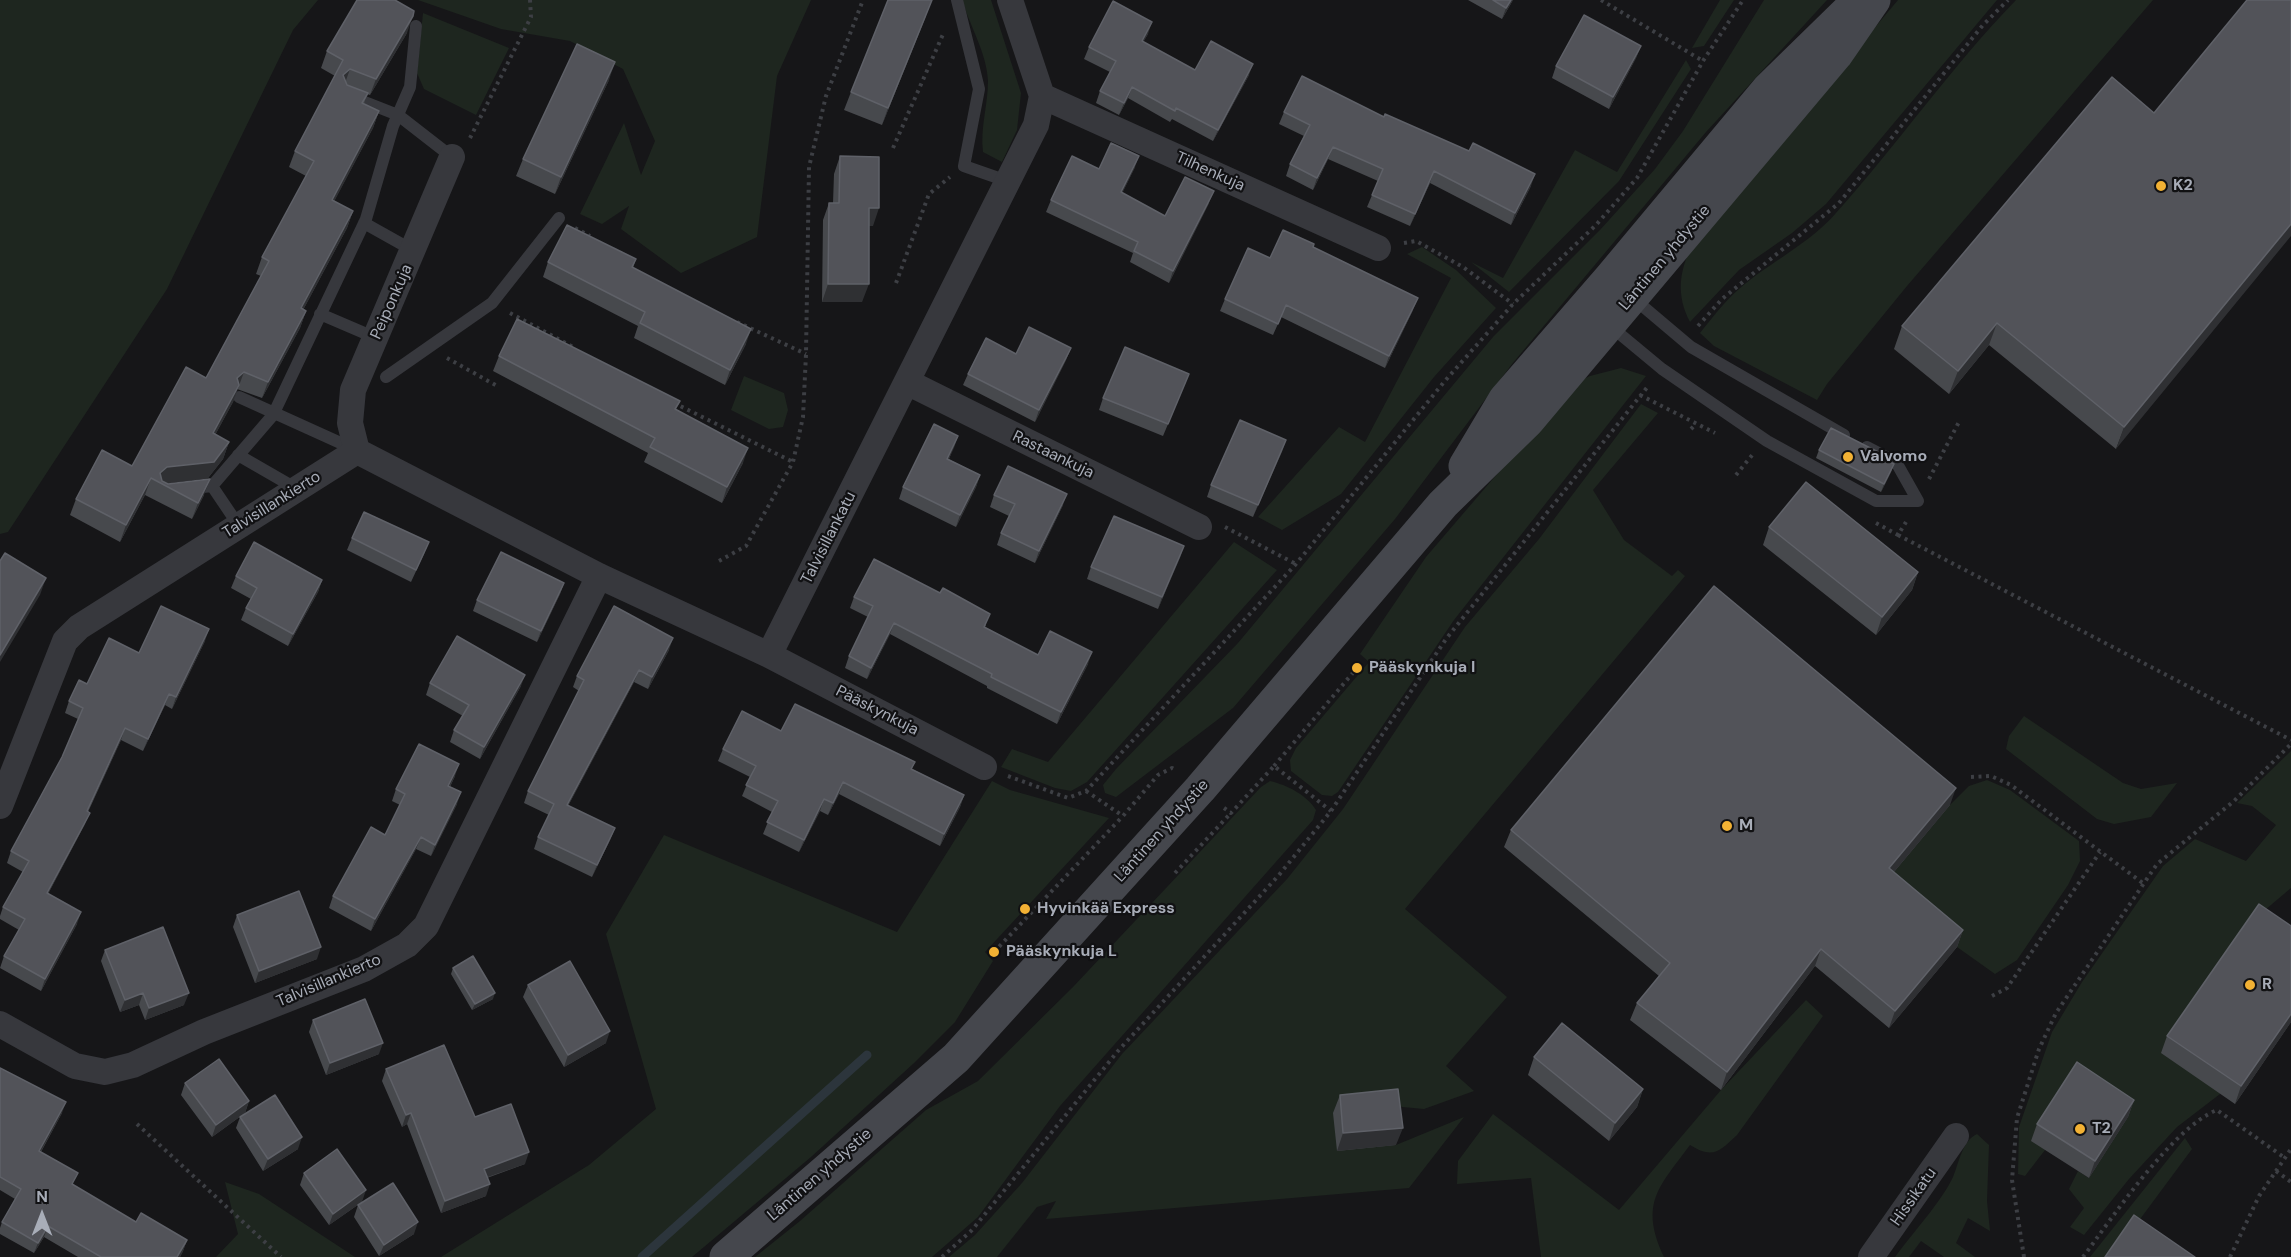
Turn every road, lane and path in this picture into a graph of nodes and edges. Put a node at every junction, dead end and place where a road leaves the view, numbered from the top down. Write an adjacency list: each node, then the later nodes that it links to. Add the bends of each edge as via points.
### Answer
1 (530, 0): 16 (path, via 531,17 468,141)
2 (863, 0): 35 (path, via 826,96 809,167)
3 (1010, 0): 13 (street)
4 (1602, 0): 11 (path)
5 (1743, 0): 11 (path)
6 (1858, 0): 25 (main road, Läntinen yhdystie, via 1768,88)
7 (1874, 0): 25 (main road, Läntinen yhdystie, via 1836,55)
8 (2008, 0): 32 (path, via 1983,25 1839,203 1722,299)
9 (957, 1): 15 (path); 17 (lane, via 979,88)
10 (416, 26): 14 (lane, via 410,87)
11 (1703, 61): 27 (path, via 1637,178 1596,225)
12 (345, 94): 14 (lane)
13 (1042, 96): 18 (street, Talvisillankatu, via 1036,125); 22 (street, Tilhenkuja)
14 (398, 115): 16 (lane); 20 (lane)
15 (893, 148)
16 (452, 157): 23 (street, Peiponkuja)
17 (964, 165): 18 (lane); 24 (path, via 929,194)
18 (1008, 182): 38 (street, Talvisillankatu)
19 (559, 218): 21 (path); 26 (lane)
20 (364, 223): 23 (lane); 28 (lane)
21 (596, 240)
22 (1378, 248): 27 (path, via 1416,241 1463,267)
23 (414, 251): 31 (street, Peiponkuja)
24 (896, 283)
25 (1621, 288): 29 (main road, Läntinen yhdystie); 32 (lane)
26 (492, 303): 33 (path); 34 (lane)
27 (1513, 304): 57 (path)
28 (320, 314): 31 (lane); 42 (lane)
29 (1598, 315): 36 (lane); 81 (main road, Läntinen yhdystie, via 1505,399 1443,504 1200,789 956,1058)
30 (731, 319): 35 (path)
31 (376, 338): 45 (street, Peiponkuja, via 353,390 350,423)
32 (1684, 342): 36 (lane, via 1788,405 1896,462 1918,501 1876,501 1767,441)
33 (573, 347)
34 (428, 348): 37 (lane); 39 (path)
35 (806, 354): 48 (path, via 803,417)
36 (1662, 369): 82 (path, via 1446,639 1331,811 1287,866 1118,1051 972,1230)
37 (386, 377)
38 (907, 382): 54 (street, Rastaankuja); 59 (street, Talvisillankatu)
39 (499, 387)
40 (239, 397): 42 (lane)
41 (670, 401): 48 (path)
42 (273, 415): 45 (lane); 47 (lane)
43 (1696, 424): 44 (path)
44 (1691, 429)
45 (357, 451): 52 (street, Talvisillankierto); 58 (street)
46 (1754, 454): 49 (path)
47 (238, 455): 50 (lane); 52 (lane)
48 (793, 462): 56 (path, via 746,546)
49 (1736, 475)
50 (212, 486): 51 (lane); 53 (lane)
51 (182, 489)
52 (297, 489): 53 (street, Talvisillankierto)
53 (239, 526): 65 (street, Talvisillankierto, via 80,627 65,641)
54 (1199, 527): 57 (path, via 1227,527)
55 (1898, 535): 61 (path)
56 (719, 561)
57 (1296, 564): 63 (path, via 1086,791 1068,798)
58 (599, 576): 59 (street); 73 (street, Talvisillankierto, via 426,926 407,945 364,969 204,1032 133,1065 105,1072 75,1066)
59 (769, 656): 63 (street, Pääskynkuja)
60 (1357, 668): 62 (path)
61 (2291, 742): 70 (path, via 2234,801 2157,864)
62 (1274, 766)
63 (984, 767)
64 (1971, 777): 68 (path, via 1991,776 2011,785)
65 (0, 806)
66 (1231, 813): 69 (path)
67 (1123, 816): 71 (path)
68 (2100, 852): 70 (path); 72 (path, via 2007,988)
69 (1175, 873)
70 (2144, 884): 84 (path, via 2056,1013 2039,1049 2017,1118 2012,1180)
71 (994, 952)
72 (1992, 996)
73 (0, 1024)
74 (137, 1124): 80 (path)
75 (1956, 1136): 83 (street, Hissikatu)
76 (2291, 1149): 77 (path)
77 (2285, 1158): 78 (path); 85 (path, via 2217,1110 2201,1116 2145,1175)
78 (2276, 1171): 79 (path); 86 (path, via 2259,1196)
79 (2291, 1182)
80 (281, 1257)
81 (726, 1257)
82 (942, 1257)
83 (1871, 1257)
84 (2024, 1257)
85 (2083, 1257)
86 (2230, 1257)

